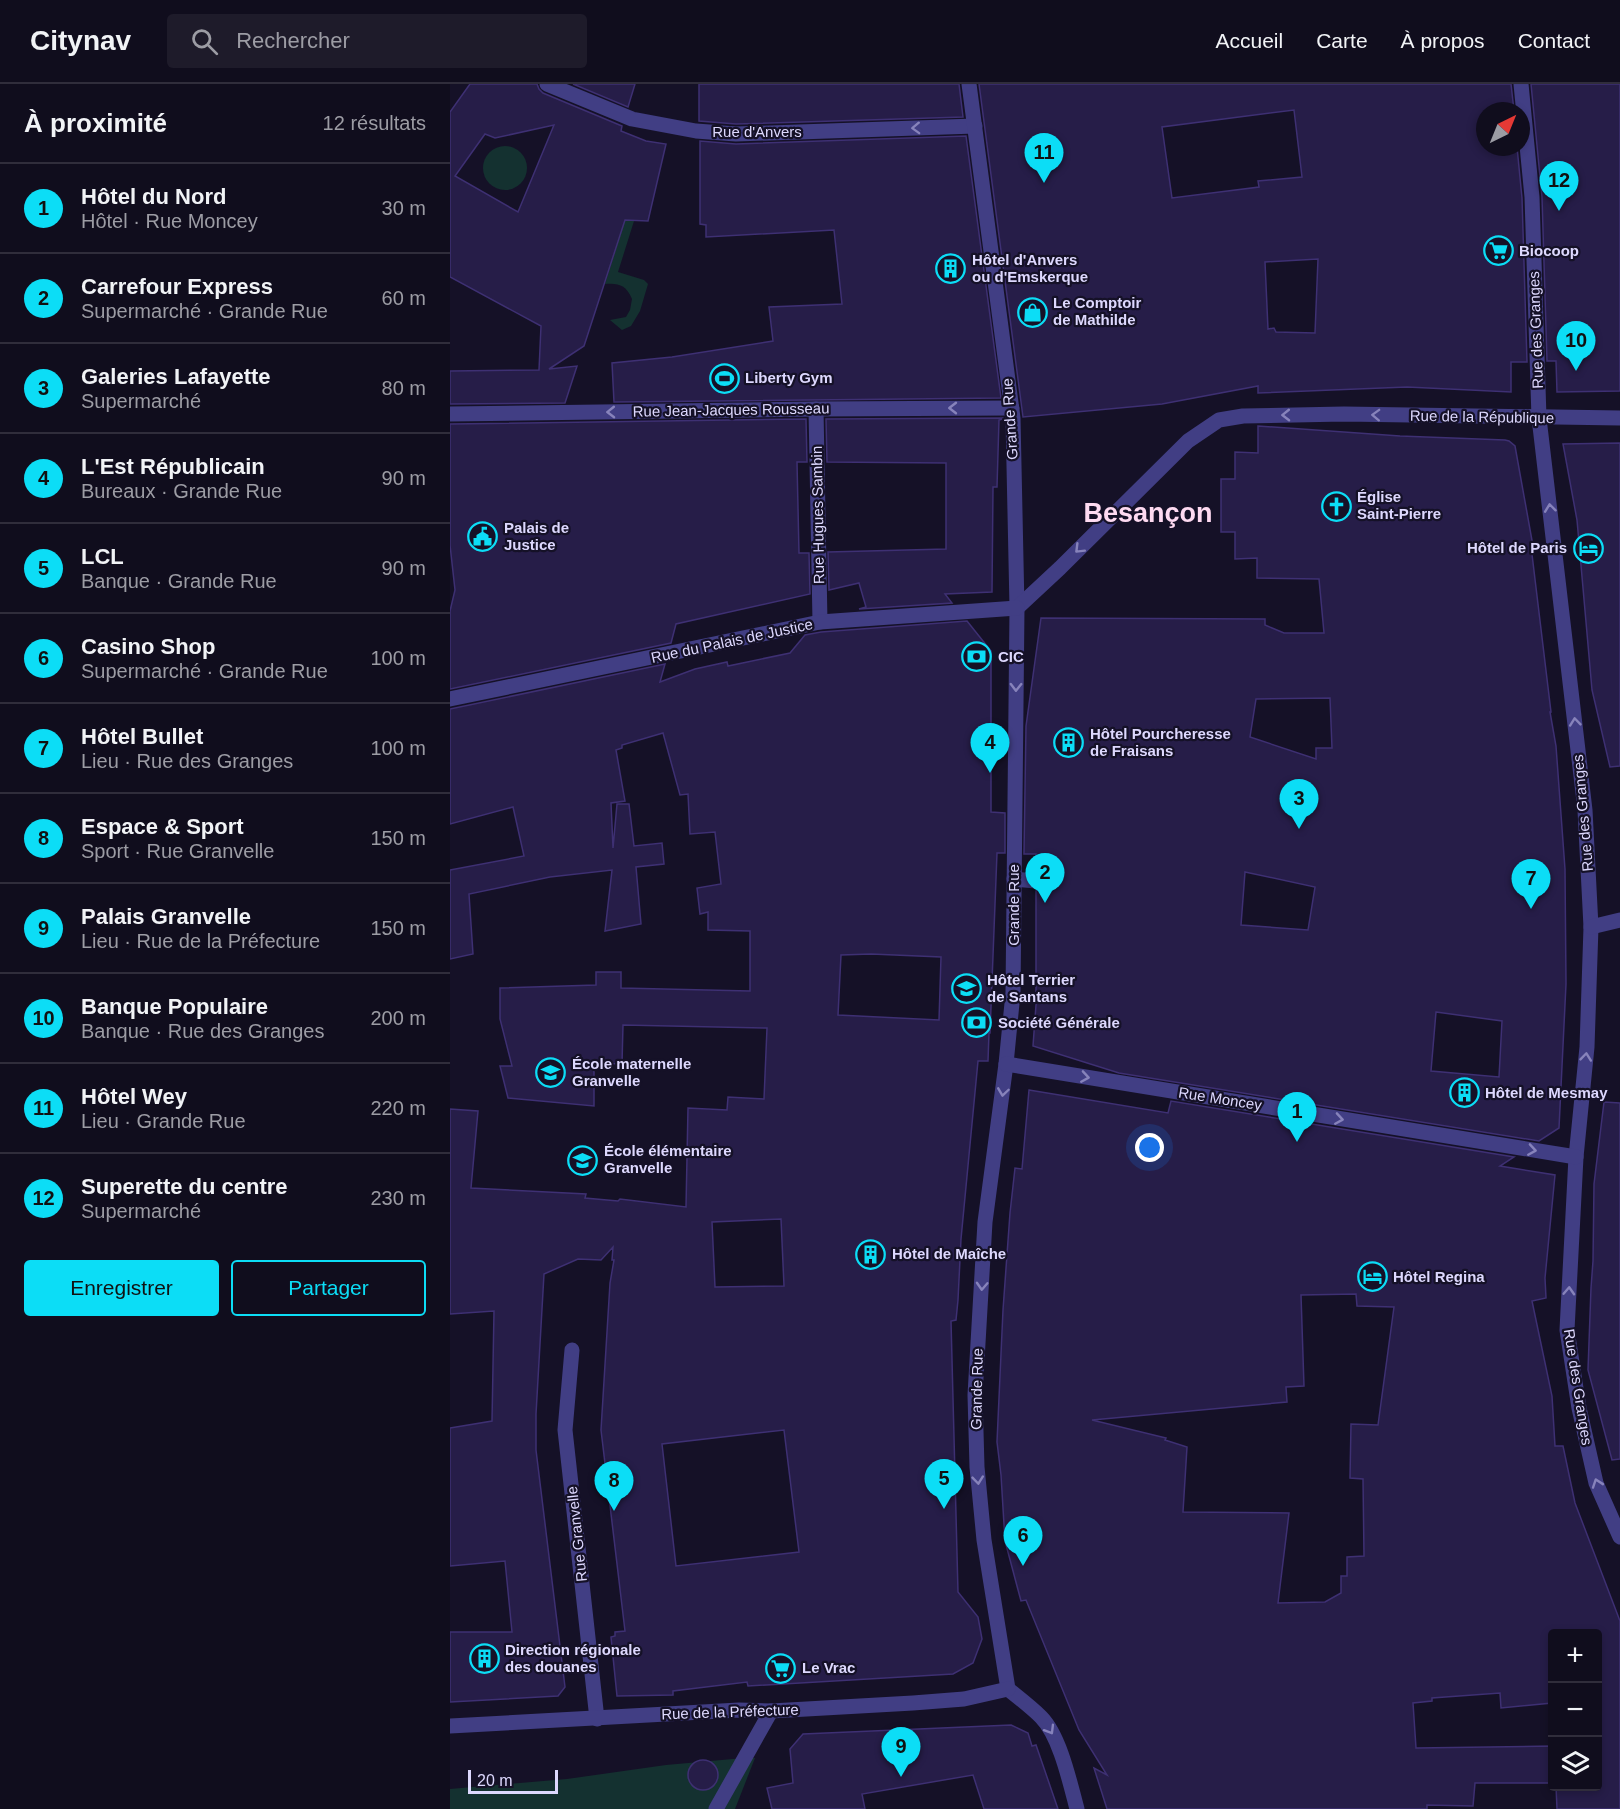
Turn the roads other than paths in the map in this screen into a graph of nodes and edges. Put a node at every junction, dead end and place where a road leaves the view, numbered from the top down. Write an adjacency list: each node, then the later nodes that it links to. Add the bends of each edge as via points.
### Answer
1 (547, 84): 4 (street, Rue d'Anvers, one-way to 1, via 736,134 696,131 632,119)
2 (969, 84): 4 (street, Grande Rue)
3 (1521, 84): 8 (street, Rue des Granges, via 1532,197)
4 (975, 126): 5 (street, Grande Rue)
5 (1012, 408): 6 (street, Rue Jean-Jacques Rousseau, one-way to 6); 10 (street, Grande Rue)
6 (816, 409): 7 (street, Rue Jean-Jacques Rousseau, one-way to 7); 11 (street, Rue Hugues Sambin)
7 (450, 414)
8 (1539, 418): 9 (street, Rue de la République); 10 (street, Rue de la République, one-way to 10, via 1344,414 1219,420 1188,441); 16 (street, Rue des Granges, one-way to 8, via 1584,798)
9 (1620, 418)
10 (1017, 608): 11 (street, Rue du Palais de Justice); 13 (street, Grande Rue, one-way to 13)
11 (820, 622): 12 (street, Rue du Palais de Justice)
12 (450, 699)
13 (1014, 879): 14 (street); 17 (street, Grande Rue, via 1013,993)
14 (1036, 881)
15 (1620, 920): 16 (street)
16 (1591, 927): 18 (street, Rue des Granges, one-way to 16, via 1587,1047)
17 (1006, 1064): 18 (street, Rue Moncey, one-way to 18); 21 (street, Grande Rue, one-way to 21, via 986,1222 975,1395 984,1540)
18 (1576, 1157): 20 (street, Rue des Granges, one-way to 18, via 1596,1484 1567,1330)
19 (572, 1350): 23 (street, Rue Granvelle, via 565,1430)
20 (1620, 1537)
21 (1008, 1689): 22 (street, Rue de la Préfecture, via 964,1699); 26 (street, one-way to 26, via 1042,1718 1055,1737)
22 (771, 1711): 23 (street, Rue de la Préfecture); 25 (street)
23 (597, 1719): 24 (street, Rue de la Préfecture)
24 (450, 1726)
25 (716, 1809)
26 (1077, 1809)

